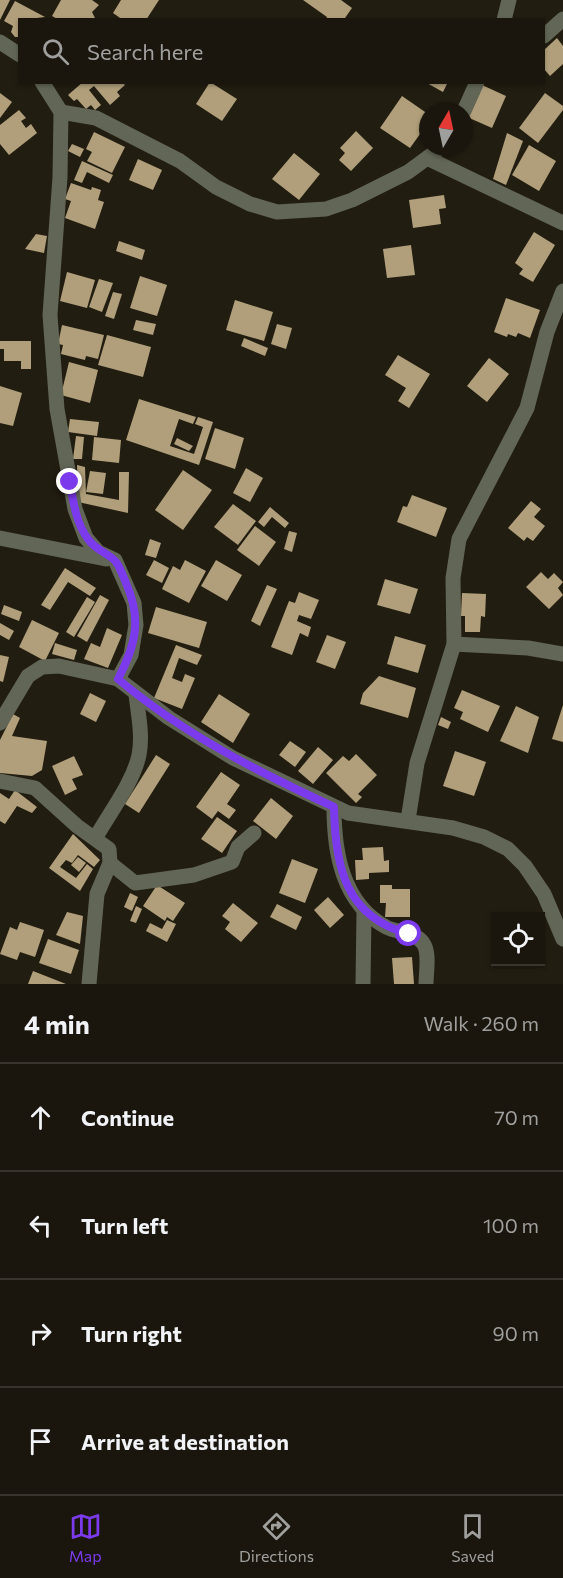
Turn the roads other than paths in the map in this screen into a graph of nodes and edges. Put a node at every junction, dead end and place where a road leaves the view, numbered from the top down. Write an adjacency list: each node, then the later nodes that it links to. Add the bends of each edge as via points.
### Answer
1 (509, 0): 2 (street)
2 (504, 18)
3 (563, 19): 4 (street)
4 (545, 34)
5 (0, 42): 6 (street)
6 (18, 54)
7 (43, 84): 10 (street)
8 (476, 84): 9 (street)
9 (468, 102)
10 (61, 112): 12 (street, via 96,118 180,161 216,187 277,212 326,210); 16 (street, via 50,315 57,409 75,509 86,538 98,552)
11 (432, 156): 12 (street)
12 (429, 159): 13 (street)
13 (563, 223)
14 (563, 291): 17 (street, via 547,332 527,408 459,539 453,578)
15 (0, 538): 16 (street)
16 (115, 561): 19 (street, via 134,603 136,625 131,655)
17 (454, 644): 18 (street); 24 (street, via 417,763)
18 (563, 654)
19 (118, 679): 20 (street); 21 (street, via 59,666 42,667 28,676)
20 (136, 694): 23 (street, via 233,758); 26 (street, via 139,754)
21 (0, 723)
22 (0, 781): 26 (street, via 35,788 77,826)
23 (334, 807): 24 (street, via 348,813); 28 (street, via 334,841 340,865)
24 (408, 820): 29 (street, via 463,831 508,849 544,894)
25 (254, 833): 27 (street, via 238,847 232,862 194,875 135,883)
26 (96, 837): 27 (street, via 109,849)
27 (110, 863): 30 (street, via 97,894)
28 (364, 913): 31 (street); 32 (street, via 387,928 423,942)
29 (563, 939)
30 (89, 984)
31 (363, 984)
32 (426, 984)

